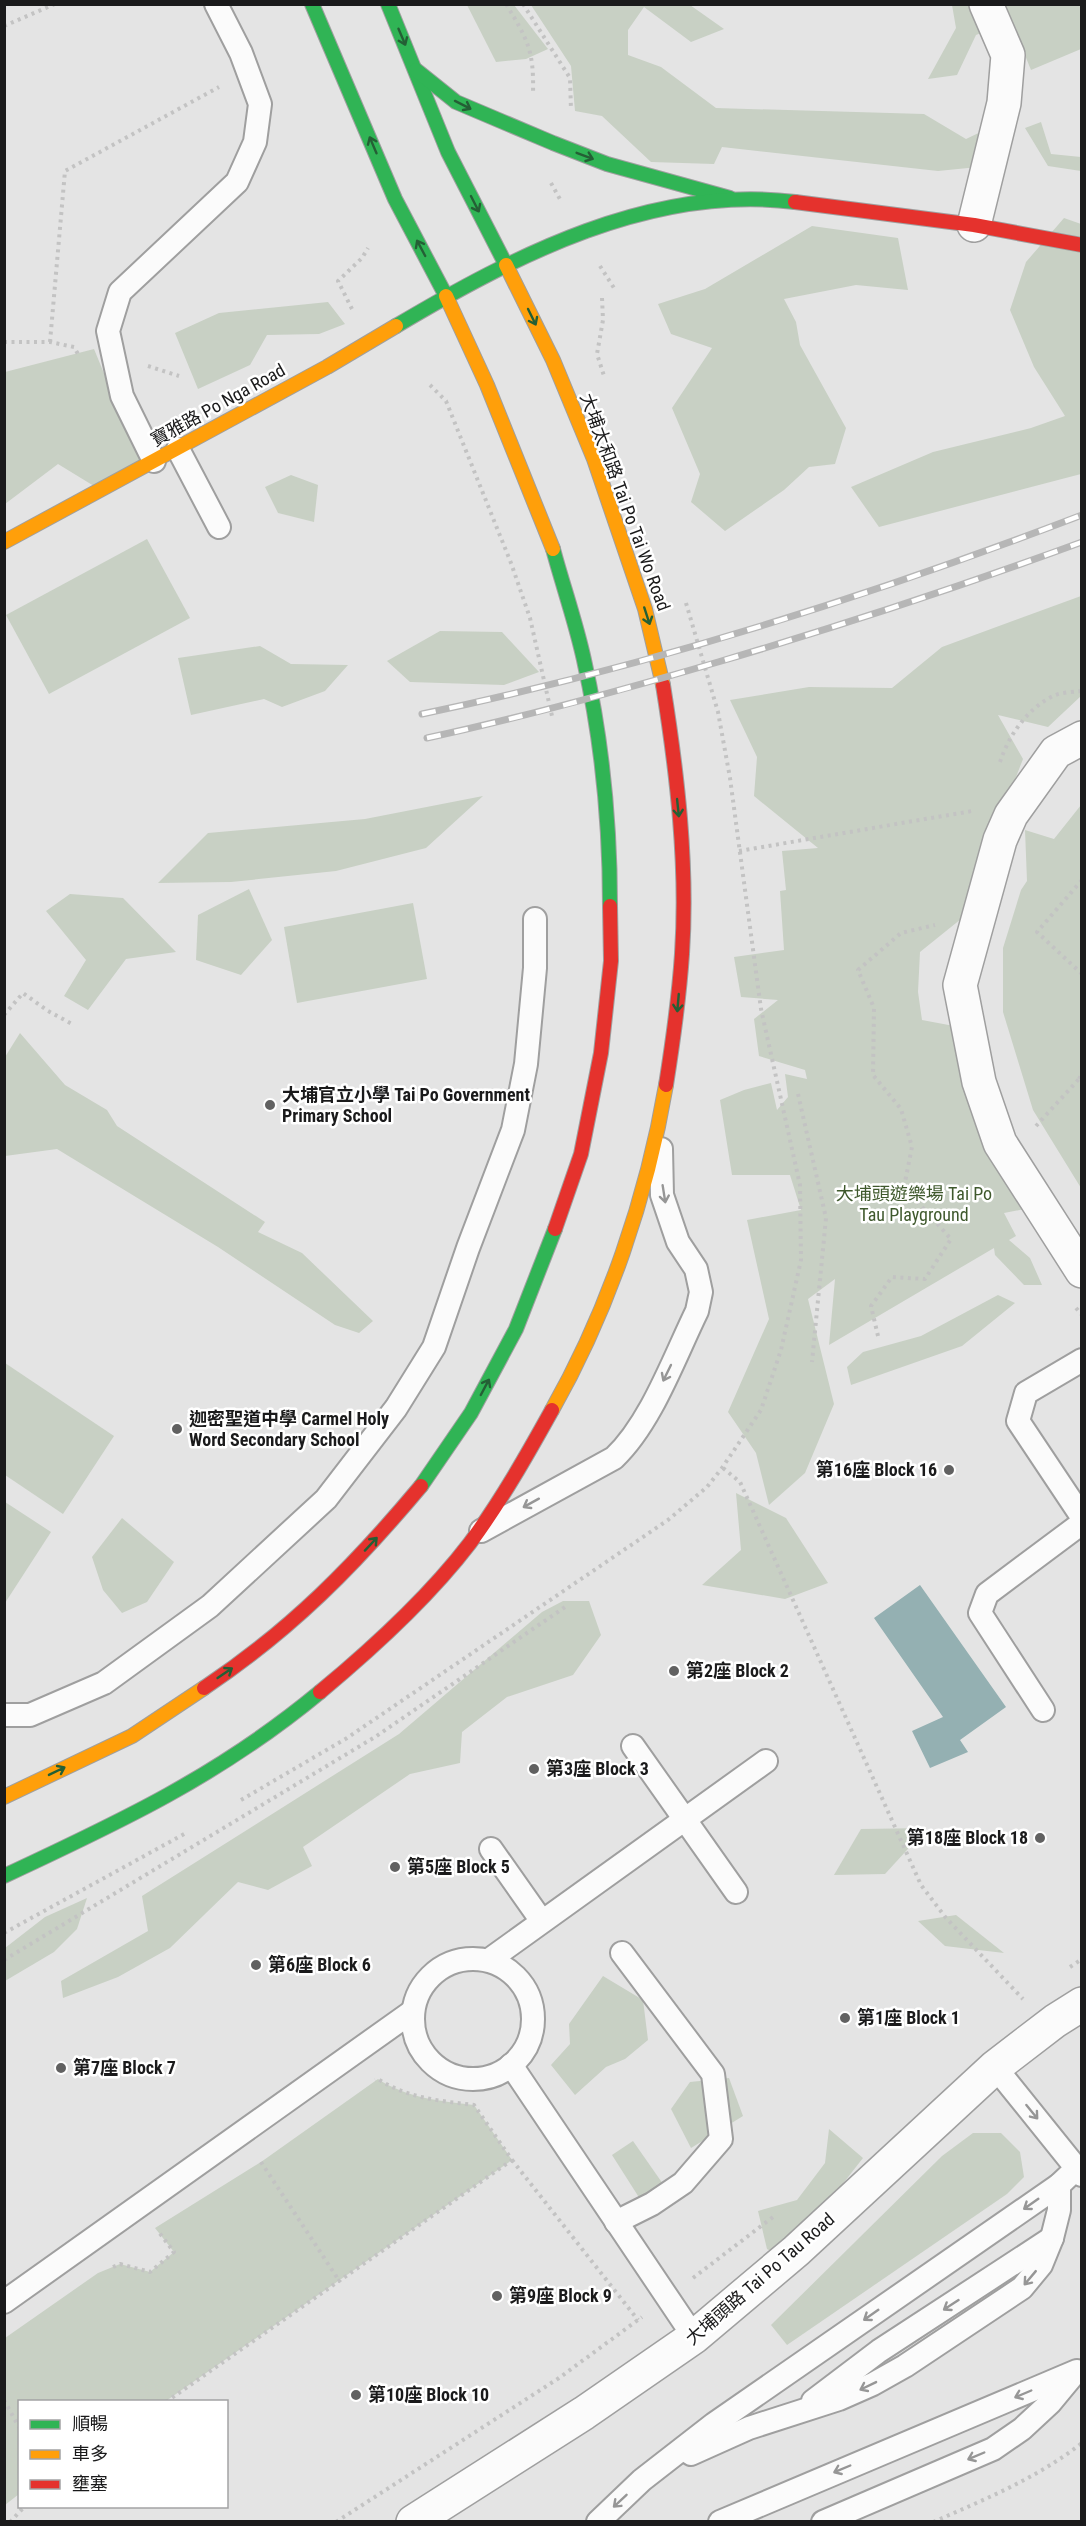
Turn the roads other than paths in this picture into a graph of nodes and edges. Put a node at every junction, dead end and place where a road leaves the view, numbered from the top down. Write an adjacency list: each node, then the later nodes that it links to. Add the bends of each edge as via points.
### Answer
1 (216, 4): 12 (lane, via 241,53 260,104 255,142 237,182 120,292 108,331 122,396)
2 (312, 4): 10 (main road, one-way to 2, via 395,199)
3 (388, 4): 5 (main road, 大埔太和路 Tai Po Tai Wo Road, one-way to 5)
4 (986, 4): 7 (street, via 1008,55 1004,103)
5 (416, 70): 6 (main road, one-way to 6, via 456,102 553,143 606,164); 9 (main road, 大埔太和路 Tai Po Tai Wo Road, one-way to 9, via 448,152)
6 (730, 198): 7 (main road, via 764,198); 9 (main road, 寶雅路 Po Nga Road, via 660,210 580,234)
7 (974, 225): 8 (main road)
8 (1082, 245)
9 (506, 265): 10 (main road, 寶雅路 Po Nga Road); 17 (main road, 大埔太和路 Tai Po Tai Wo Road, one-way to 17, via 553,360 613,512 655,649 671,741 683,858 682,952 675,1035)
10 (447, 296): 11 (main road, 寶雅路 Po Nga Road); 27 (main road, one-way to 10, via 132,1736 243,1662 312,1605 374,1542 425,1481 471,1413 510,1340 550,1245 581,1154 601,1053 611,961 610,869 601,764 584,660 553,549)
11 (178, 449): 12 (main road, 寶雅路 Po Nga Road); 13 (lane)
12 (154, 461): 14 (main road, 寶雅路 Po Nga Road)
13 (219, 527)
14 (4, 542)
15 (1082, 738): 18 (street, via 1056,752 1011,815 1000,840 960,985 979,1082 1000,1143)
16 (535, 919): 24 (lane, via 535,968 526,1064 513,1130 434,1347 396,1408 326,1499 210,1606 104,1683 30,1715)
17 (661, 1115): 22 (main road, 大埔太和路 Tai Po Tai Wo Road, via 640,1202 613,1277 537,1439); 22 (lane, one-way to 22, via 662,1195 678,1242 696,1269 701,1292 697,1311 643,1422 628,1444 614,1458)
18 (1082, 1271)
19 (1082, 1360): 20 (lane, via 1026,1393 1018,1421)
20 (1082, 1517)
21 (1082, 1524): 23 (lane, via 987,1594 980,1613)
22 (476, 1534): 30 (main road, 大埔太和路 Tai Po Tai Wo Road, via 429,1589 363,1654 236,1756 156,1804)
23 (1043, 1710)
24 (4, 1715)
25 (633, 1746): 28 (lane)
26 (765, 1761): 28 (lane)
27 (4, 1797)
28 (684, 1819): 31 (lane); 32 (lane)
29 (491, 1849): 32 (lane)
30 (4, 1876)
31 (736, 1892)
32 (541, 1920): 34 (lane)
33 (622, 1953): 41 (lane, via 713,2074 721,2139 683,2183)
34 (489, 1960): 36 (lane, via 468,1958 431,1975 419,1991); 37 (lane, via 509,1969 524,1985 532,2005 533,2028 526,2049)
35 (1082, 2004): 38 (street, 大埔頭路 Tai Po Tau Road)
36 (413, 2011): 37 (lane, via 413,2029 419,2046 429,2061 444,2072 478,2079); 42 (lane)
37 (511, 2066): 41 (lane)
38 (995, 2067): 39 (lane, one-way to 39); 43 (street, 大埔頭路 Tai Po Tau Road, via 796,2251)
39 (1079, 2172): 40 (lane)
40 (1059, 2185): 45 (lane, one-way to 45, via 714,2424); 45 (lane, one-way to 45, via 1059,2210 1052,2238 879,2351 801,2410 703,2447)
41 (616, 2222): 43 (lane)
42 (4, 2302)
43 (694, 2337): 46 (street, 大埔頭路 Tai Po Tau Road)
44 (1079, 2367): 48 (lane, one-way to 48); 49 (lane, one-way to 49, via 1050,2403 993,2449)
45 (642, 2480): 47 (lane, one-way to 47)
46 (413, 2522)
47 (598, 2522)
48 (720, 2522)
49 (823, 2522)

